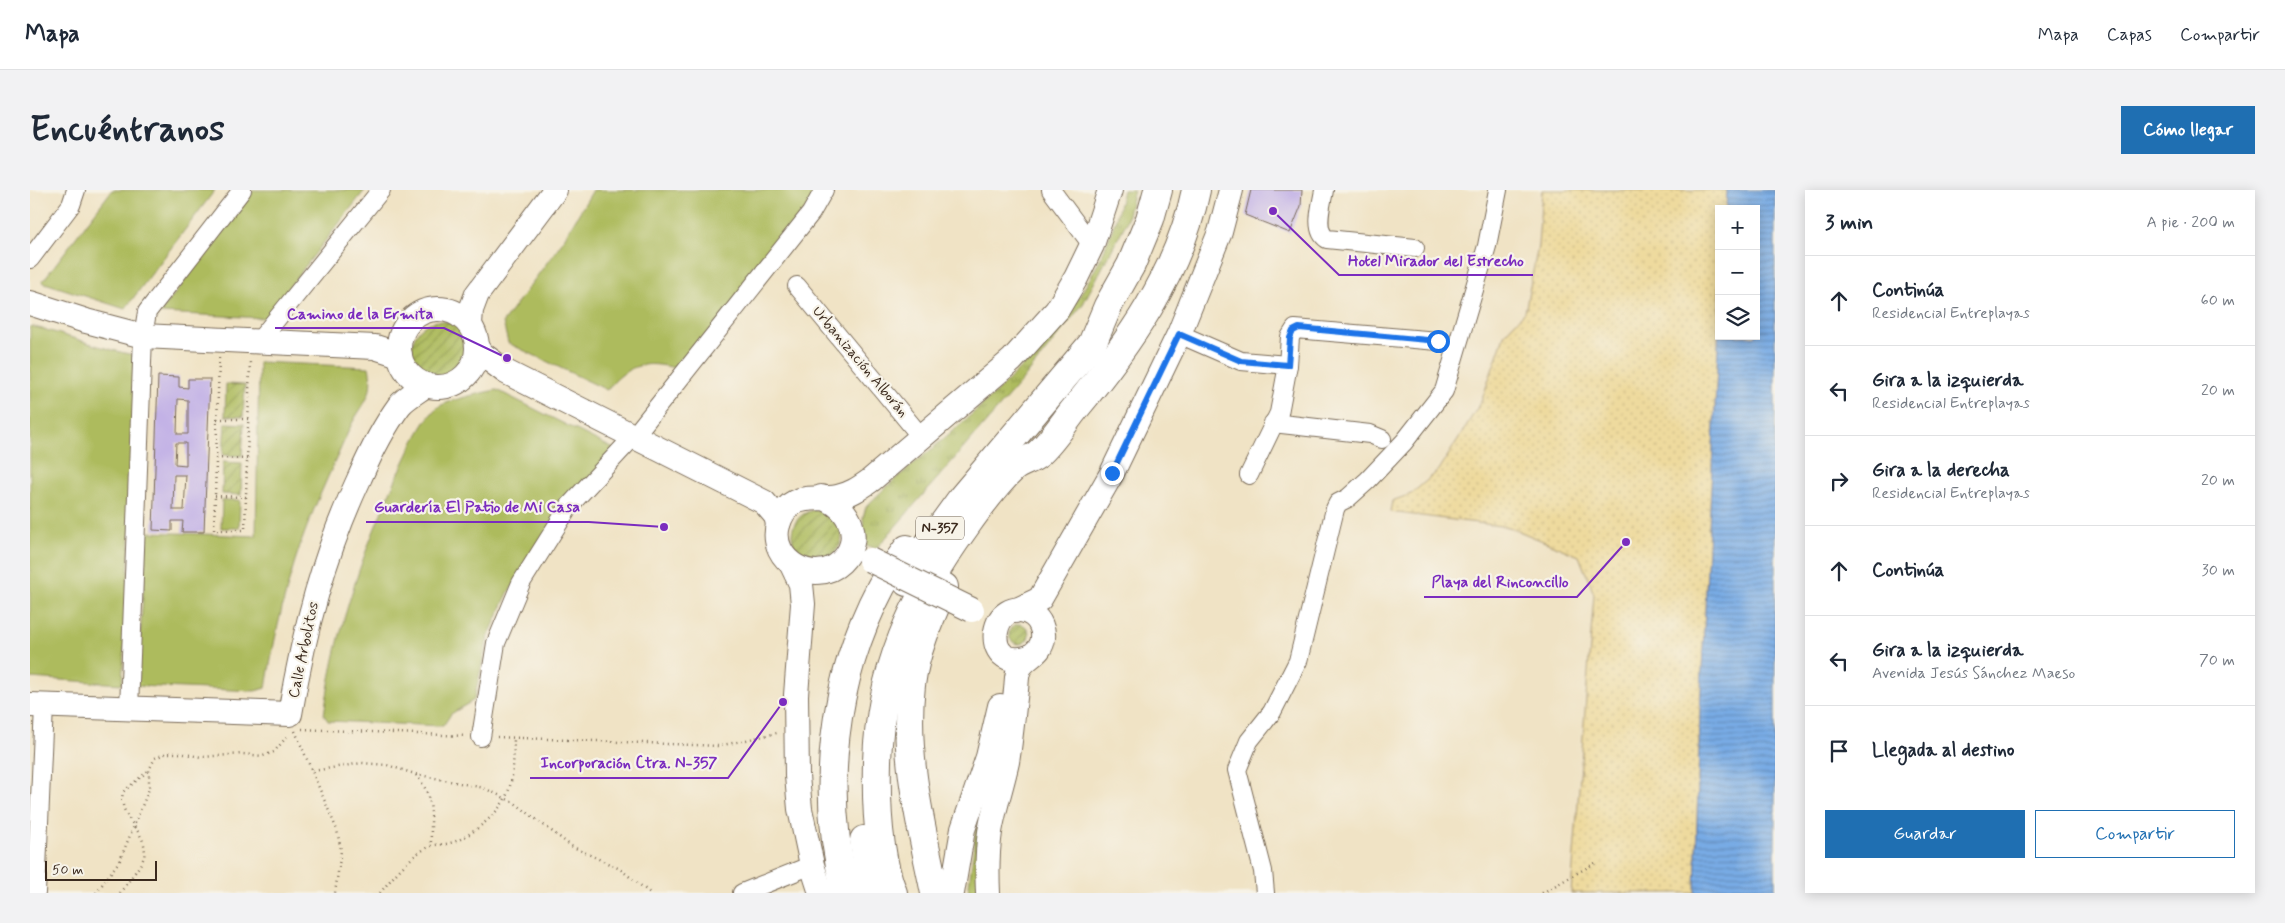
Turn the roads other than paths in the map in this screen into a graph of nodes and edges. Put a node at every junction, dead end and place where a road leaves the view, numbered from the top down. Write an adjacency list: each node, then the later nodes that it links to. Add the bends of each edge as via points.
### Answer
1 (76, 190): 15 (street, via 71,205)
2 (242, 190): 23 (street, via 147,312)
3 (381, 190): 25 (street)
4 (555, 190): 17 (street)
5 (824, 190): 30 (street, via 811,213)
6 (1051, 190): 13 (street)
7 (1110, 190): 13 (street)
8 (1158, 190): 19 (highway, N-357, via 1131,266)
9 (1196, 190): 33 (highway, N-357, via 1174,257 1134,332)
10 (1230, 190): 22 (street, via 1220,232)
11 (1498, 190): 59 (street, via 1487,246 1444,391 1404,442 1368,480 1338,503 1298,661 1272,712 1249,741 1237,770 1263,871)
12 (1324, 193): 14 (street, via 1319,228 1322,236)
13 (1092, 245): 31 (street, via 1057,310 1034,338)
14 (1415, 248)
15 (30, 259)
16 (797, 286): 31 (street, Urbanización Alborán)
17 (477, 294): 20 (street, via 467,303); 21 (street)
18 (30, 303): 23 (street)
19 (1108, 306): 53 (highway, via 1081,329 945,493 882,586 862,630 846,678 832,758 834,835); 54 (highway, N-357, via 1092,344 962,498 925,549 895,604 867,699 858,790)
20 (446, 310): 21 (street); 27 (street, via 436,309 411,320)
21 (470, 324): 26 (street, via 474,333)
22 (1179, 334): 28 (street, via 1241,361); 41 (street, via 1112,473)
23 (143, 336): 25 (street); 47 (street)
24 (1438, 341): 28 (street, via 1299,328 1290,338)
25 (254, 342): 27 (street, via 376,348 390,344)
26 (475, 358): 27 (street, via 466,376 450,386 440,387); 30 (street, via 482,354 506,372)
27 (409, 362): 47 (street, Calle Arbolitos, via 400,404 375,445 340,518 324,564 305,633 290,714)
28 (1288, 365): 29 (street, via 1282,402)
29 (1273, 423): 32 (street); 34 (street)
30 (634, 435): 36 (street); 48 (street, via 570,505 521,583 496,643)
31 (922, 438): 35 (street, via 854,491 838,497)
32 (1382, 438)
33 (1038, 454): 55 (highway, N-357, via 1014,467 940,561 913,608 896,652 883,701 876,788 881,838); 56 (highway, via 1028,474 964,553 931,614 916,662 910,705 911,753 916,800)
34 (1249, 474)
35 (821, 497): 37 (street); 39 (street, via 838,505 849,519)
36 (764, 502): 37 (street); 38 (street, via 776,516)
37 (795, 503): 38 (street, via 784,512)
38 (778, 524): 40 (street, via 778,542 785,559)
39 (860, 555): 40 (street, via 827,571 809,572); 42 (street, bridge)
40 (792, 565): 49 (street, via 802,584 804,604 796,695 797,776 800,809)
41 (1040, 599): 43 (street); 44 (street)
42 (976, 612): 43 (street); 45 (street)
43 (1012, 612): 44 (street, via 1030,614); 45 (street, via 997,624)
44 (1041, 625): 45 (street, via 1043,640 1037,651)
45 (1010, 651): 57 (street, via 988,758 962,829); 58 (street, via 1024,662 1017,675 1007,762 990,831)
46 (37, 705): 47 (street, Calle Arbolitos); 50 (street)
47 (129, 709)
48 (481, 737)
49 (812, 865): 51 (street); 52 (street)
50 (36, 893)
51 (742, 893)
52 (821, 893)
53 (846, 893)
54 (871, 893)
55 (893, 893)
56 (935, 893)
57 (952, 893)
58 (988, 893)
59 (1265, 893)

